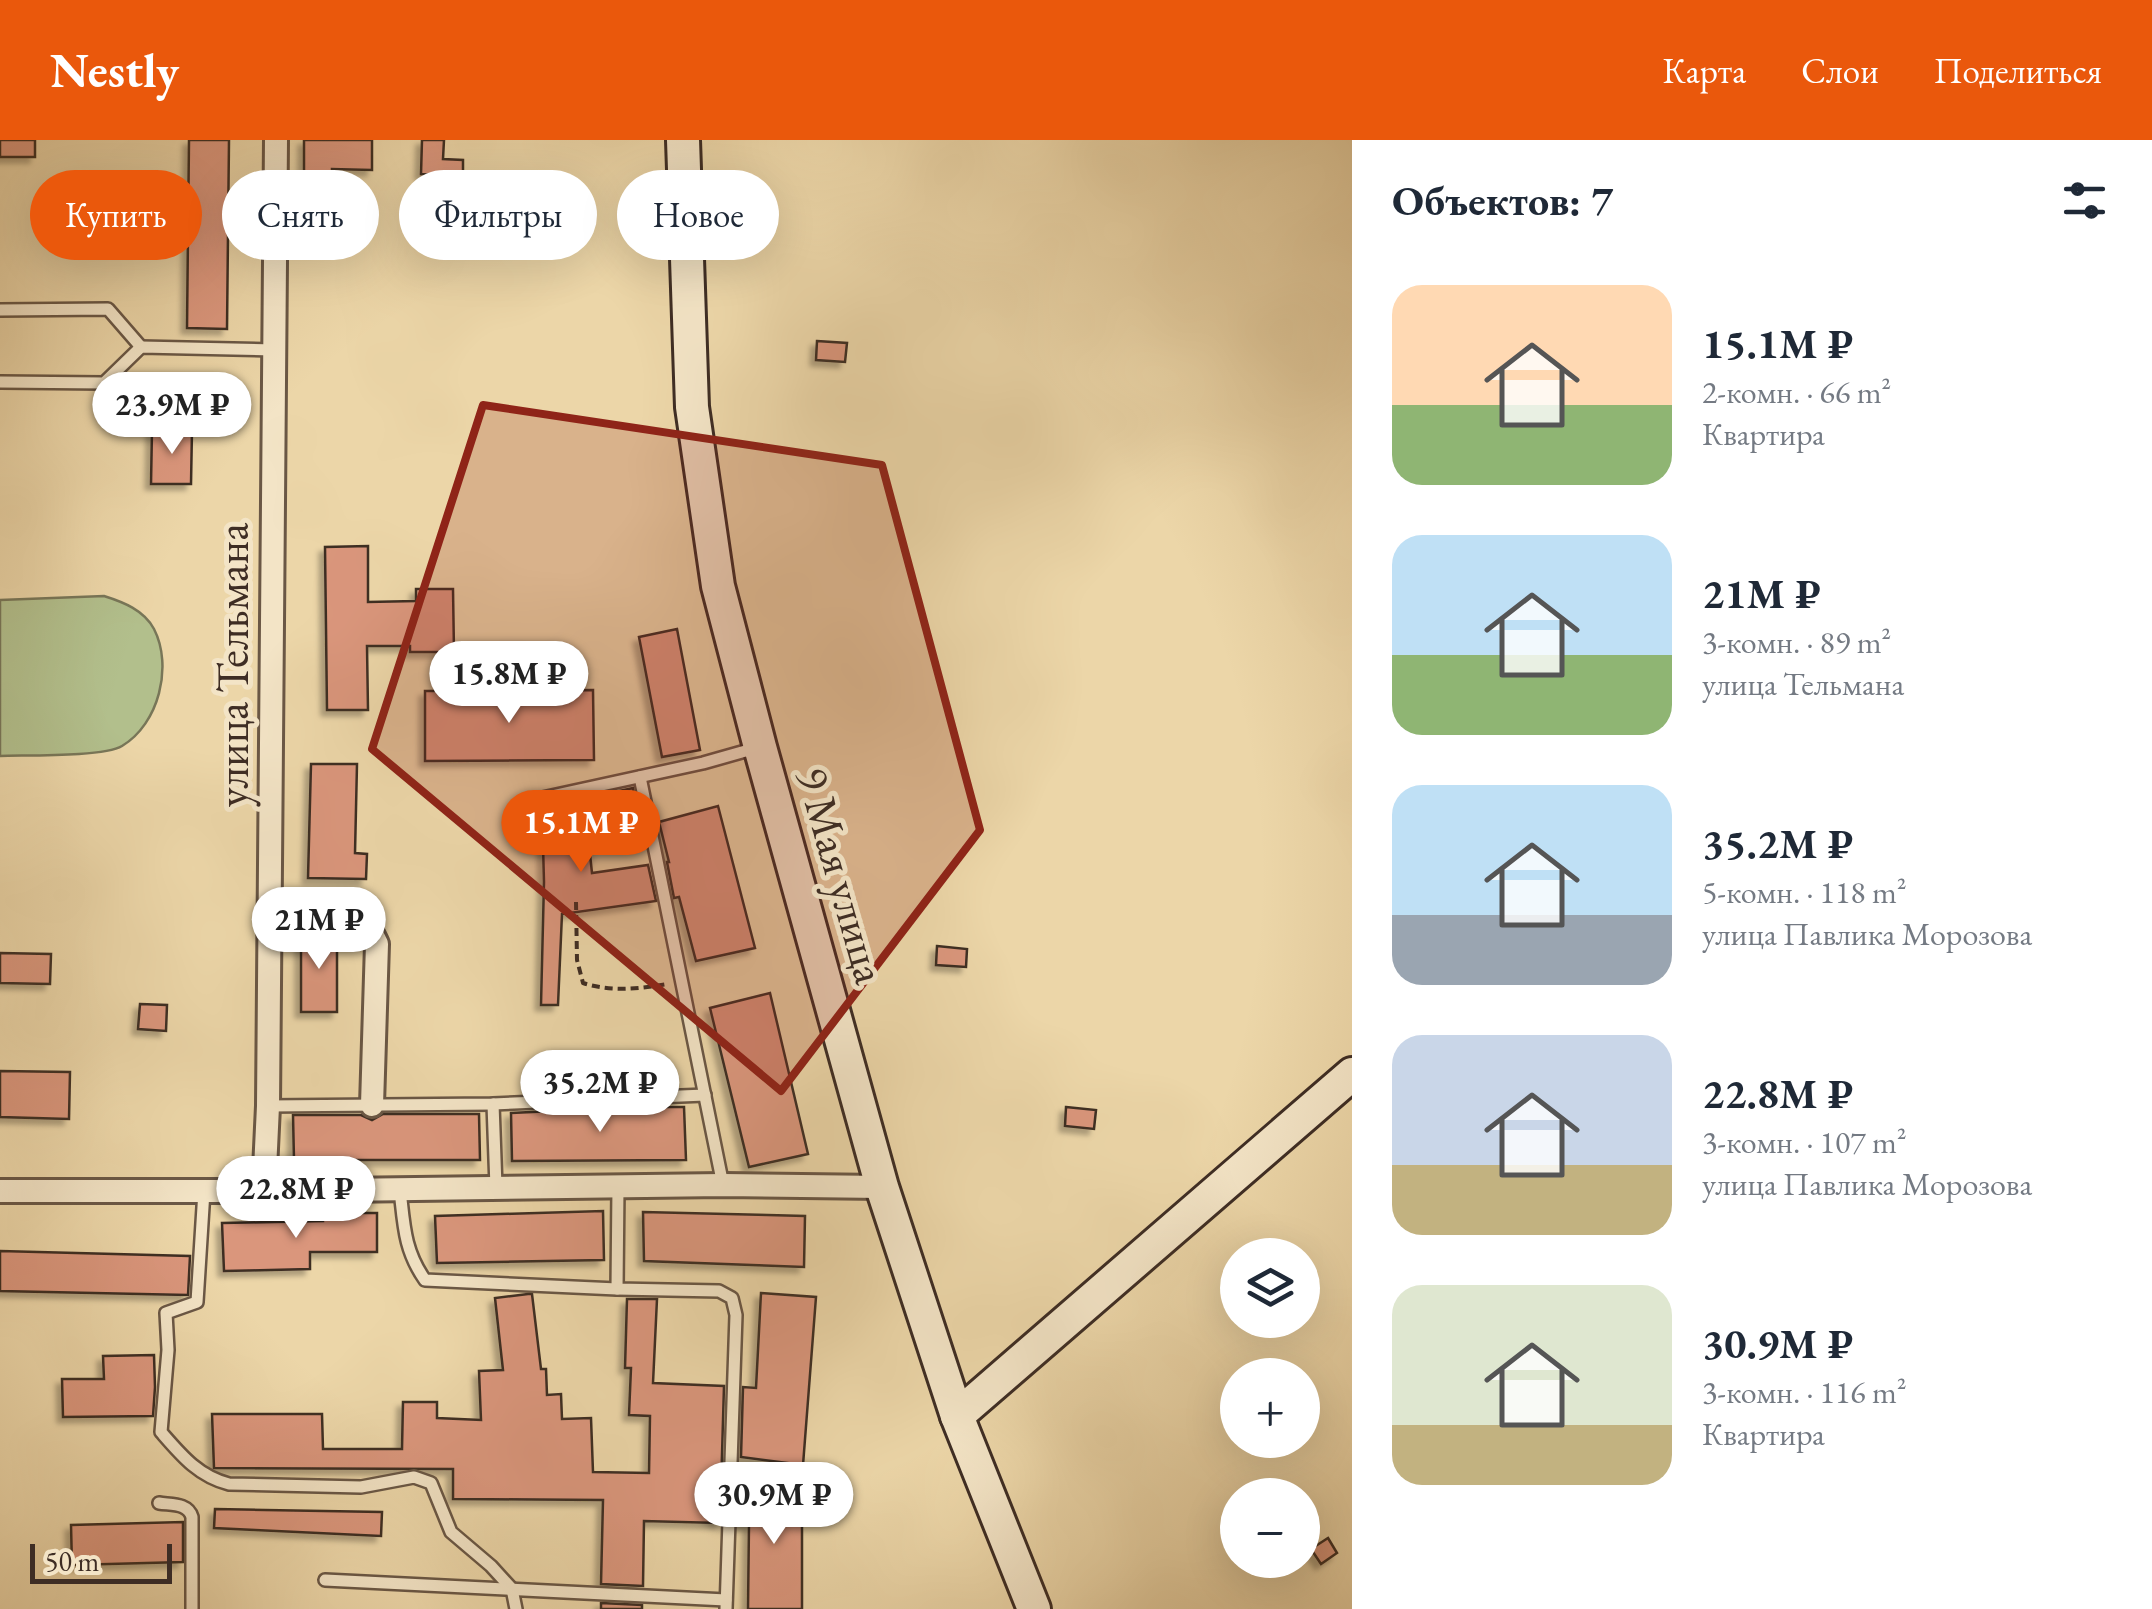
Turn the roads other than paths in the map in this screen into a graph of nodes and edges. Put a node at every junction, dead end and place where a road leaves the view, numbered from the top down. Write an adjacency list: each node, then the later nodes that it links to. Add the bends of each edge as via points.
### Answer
1 (276, 140): 5 (street, улица Тельмана)
2 (683, 140): 7 (main road, 9 Мая улица, via 692,407 718,586)
3 (0, 310): 4 (lane, via 108,309)
4 (141, 348): 5 (lane); 6 (lane, via 104,383)
5 (274, 350): 10 (street, улица Тельмана)
6 (0, 382)
7 (760, 747): 8 (lane); 19 (main road, 9 Мая улица)
8 (640, 776): 9 (lane); 12 (lane)
9 (533, 800)
10 (270, 911): 14 (street, via 343,913 366,924 377,944); 15 (street, улица Тельмана)
11 (1352, 1074): 25 (main road)
12 (705, 1095): 13 (lane); 16 (lane)
13 (493, 1104): 14 (lane); 17 (lane)
14 (372, 1105): 15 (lane)
15 (268, 1106): 22 (street, улица Тельмана)
16 (723, 1185): 18 (street); 19 (street)
17 (496, 1187): 18 (street); 20 (street)
18 (618, 1188): 24 (lane)
19 (882, 1188): 25 (main road, 9 Мая улица)
20 (400, 1190): 22 (street); 24 (lane, via 412,1261 425,1280)
21 (204, 1191): 22 (street); 23 (street); 28 (lane, via 198,1302 166,1313 161,1432 190,1464 229,1484 361,1487 414,1477 431,1483 451,1532)
22 (264, 1191)
23 (0, 1192)
24 (617, 1289): 29 (lane, via 719,1291 732,1298)
25 (957, 1416): 32 (main road, 9 Мая улица)
26 (159, 1503): 30 (lane, via 190,1510)
27 (324, 1580): 28 (lane)
28 (512, 1590): 29 (lane); 31 (lane)
29 (726, 1604)
30 (192, 1609)
31 (516, 1609)
32 (1034, 1609)

